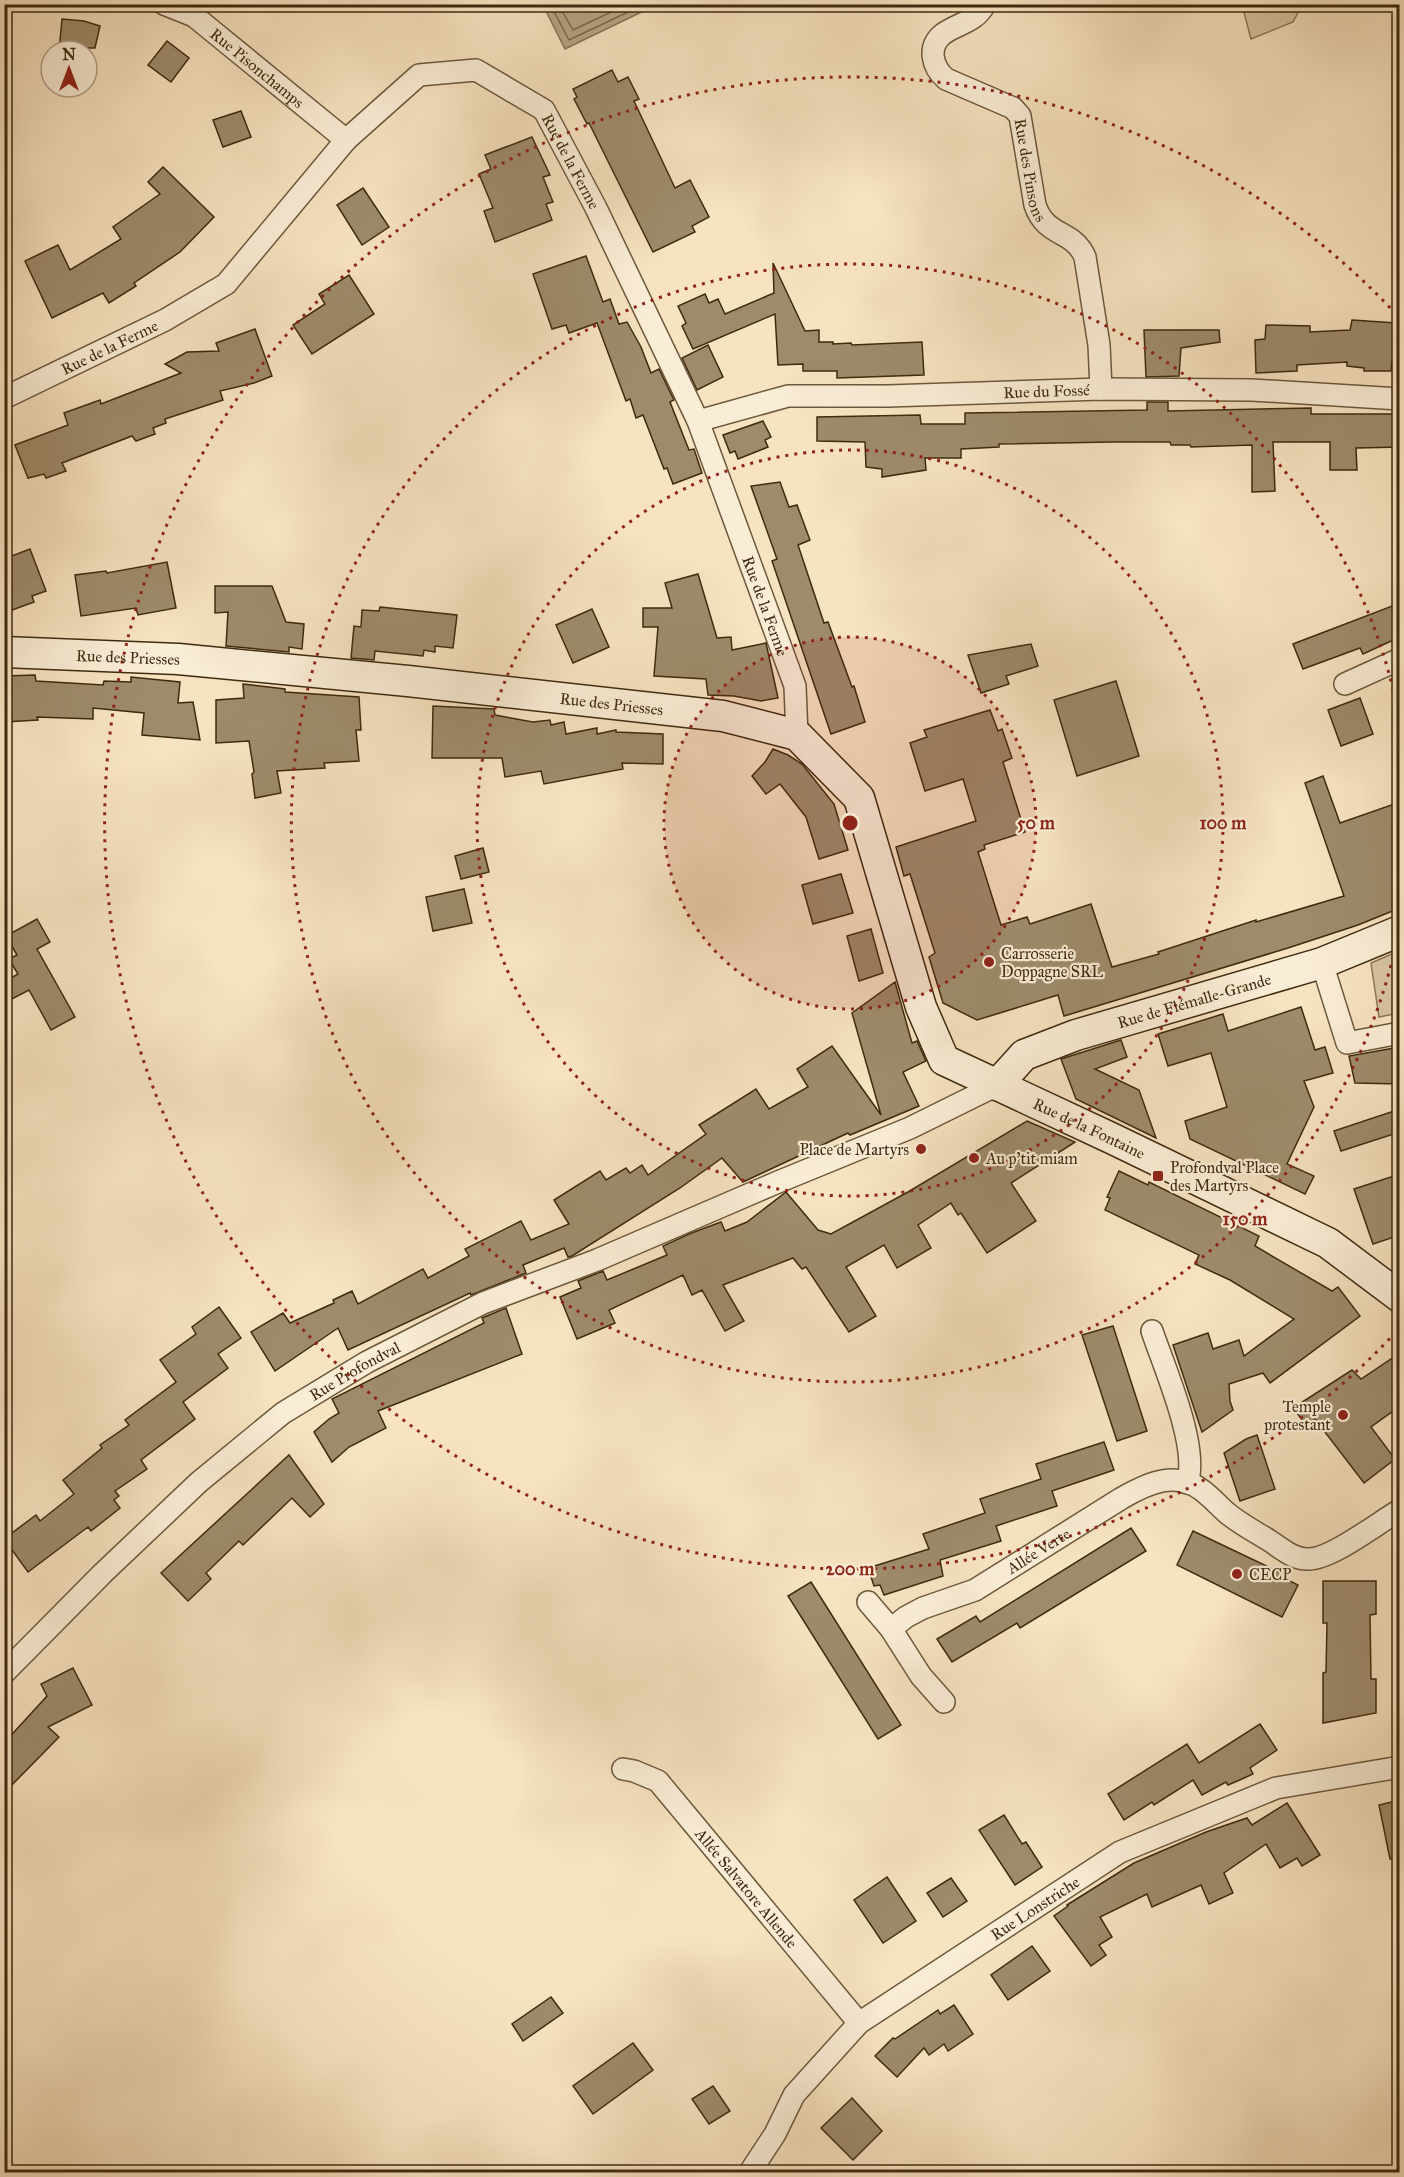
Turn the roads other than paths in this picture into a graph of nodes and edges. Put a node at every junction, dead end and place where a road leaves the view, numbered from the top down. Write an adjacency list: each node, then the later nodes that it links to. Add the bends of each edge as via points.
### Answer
1 (164, 4): 3 (street, Rue Pisonchamps, via 194,16)
2 (985, 4): 4 (street, Rue des Pinsons, via 970,21 944,33 933,55 934,64 946,79 1013,108 1020,116 1038,215 1081,247 1085,257 1099,345)
3 (346, 140): 5 (street, Rue de la Ferme, via 226,284 165,320); 7 (street, Rue de la Ferme, via 419,75 476,70 543,110 596,208)
4 (1101, 388): 6 (street, Rue du Fossé, via 1252,390); 7 (street, Rue du Fossé, via 788,396)
5 (4, 398)
6 (1400, 399)
7 (698, 421): 11 (street, Rue de la Ferme, via 795,686)
8 (4, 652): 11 (street, Rue des Priesses, via 178,659 420,683 723,716)
9 (1400, 658): 10 (street)
10 (1345, 684)
11 (797, 735): 15 (street, via 859,798 921,1007 944,1060)
12 (1400, 931): 13 (street, Rue de Flémalle-Grande)
13 (1322, 963): 14 (street, via 1347,1044); 15 (street, Rue de Flémalle-Grande, via 1076,1035 1024,1055)
14 (1400, 1033)
15 (997, 1084): 16 (street, Rue de la Fontaine, via 1328,1243); 22 (street, Rue Profondval, via 910,1128 597,1260 483,1303 367,1362 283,1413 199,1482)
16 (1400, 1297)
17 (1152, 1331): 18 (street, via 1188,1438 1191,1467)
18 (1187, 1483): 19 (street, Allée Verte, via 1282,1549 1307,1559 1334,1551); 21 (street, Allée Verte, via 1175,1479 1145,1485 975,1590 923,1608)
19 (1400, 1510)
20 (868, 1602): 21 (street)
21 (891, 1629): 23 (street, via 921,1676)
22 (4, 1673)
23 (944, 1702)
24 (1400, 1767): 26 (street, Rue Lonstriche, via 1276,1788 1120,1852)
25 (623, 1769): 26 (street, Allée Salvatore Allende, via 658,1781)
26 (859, 2023): 27 (street, Rue Lonstriche, via 794,2095)
27 (750, 2172)

